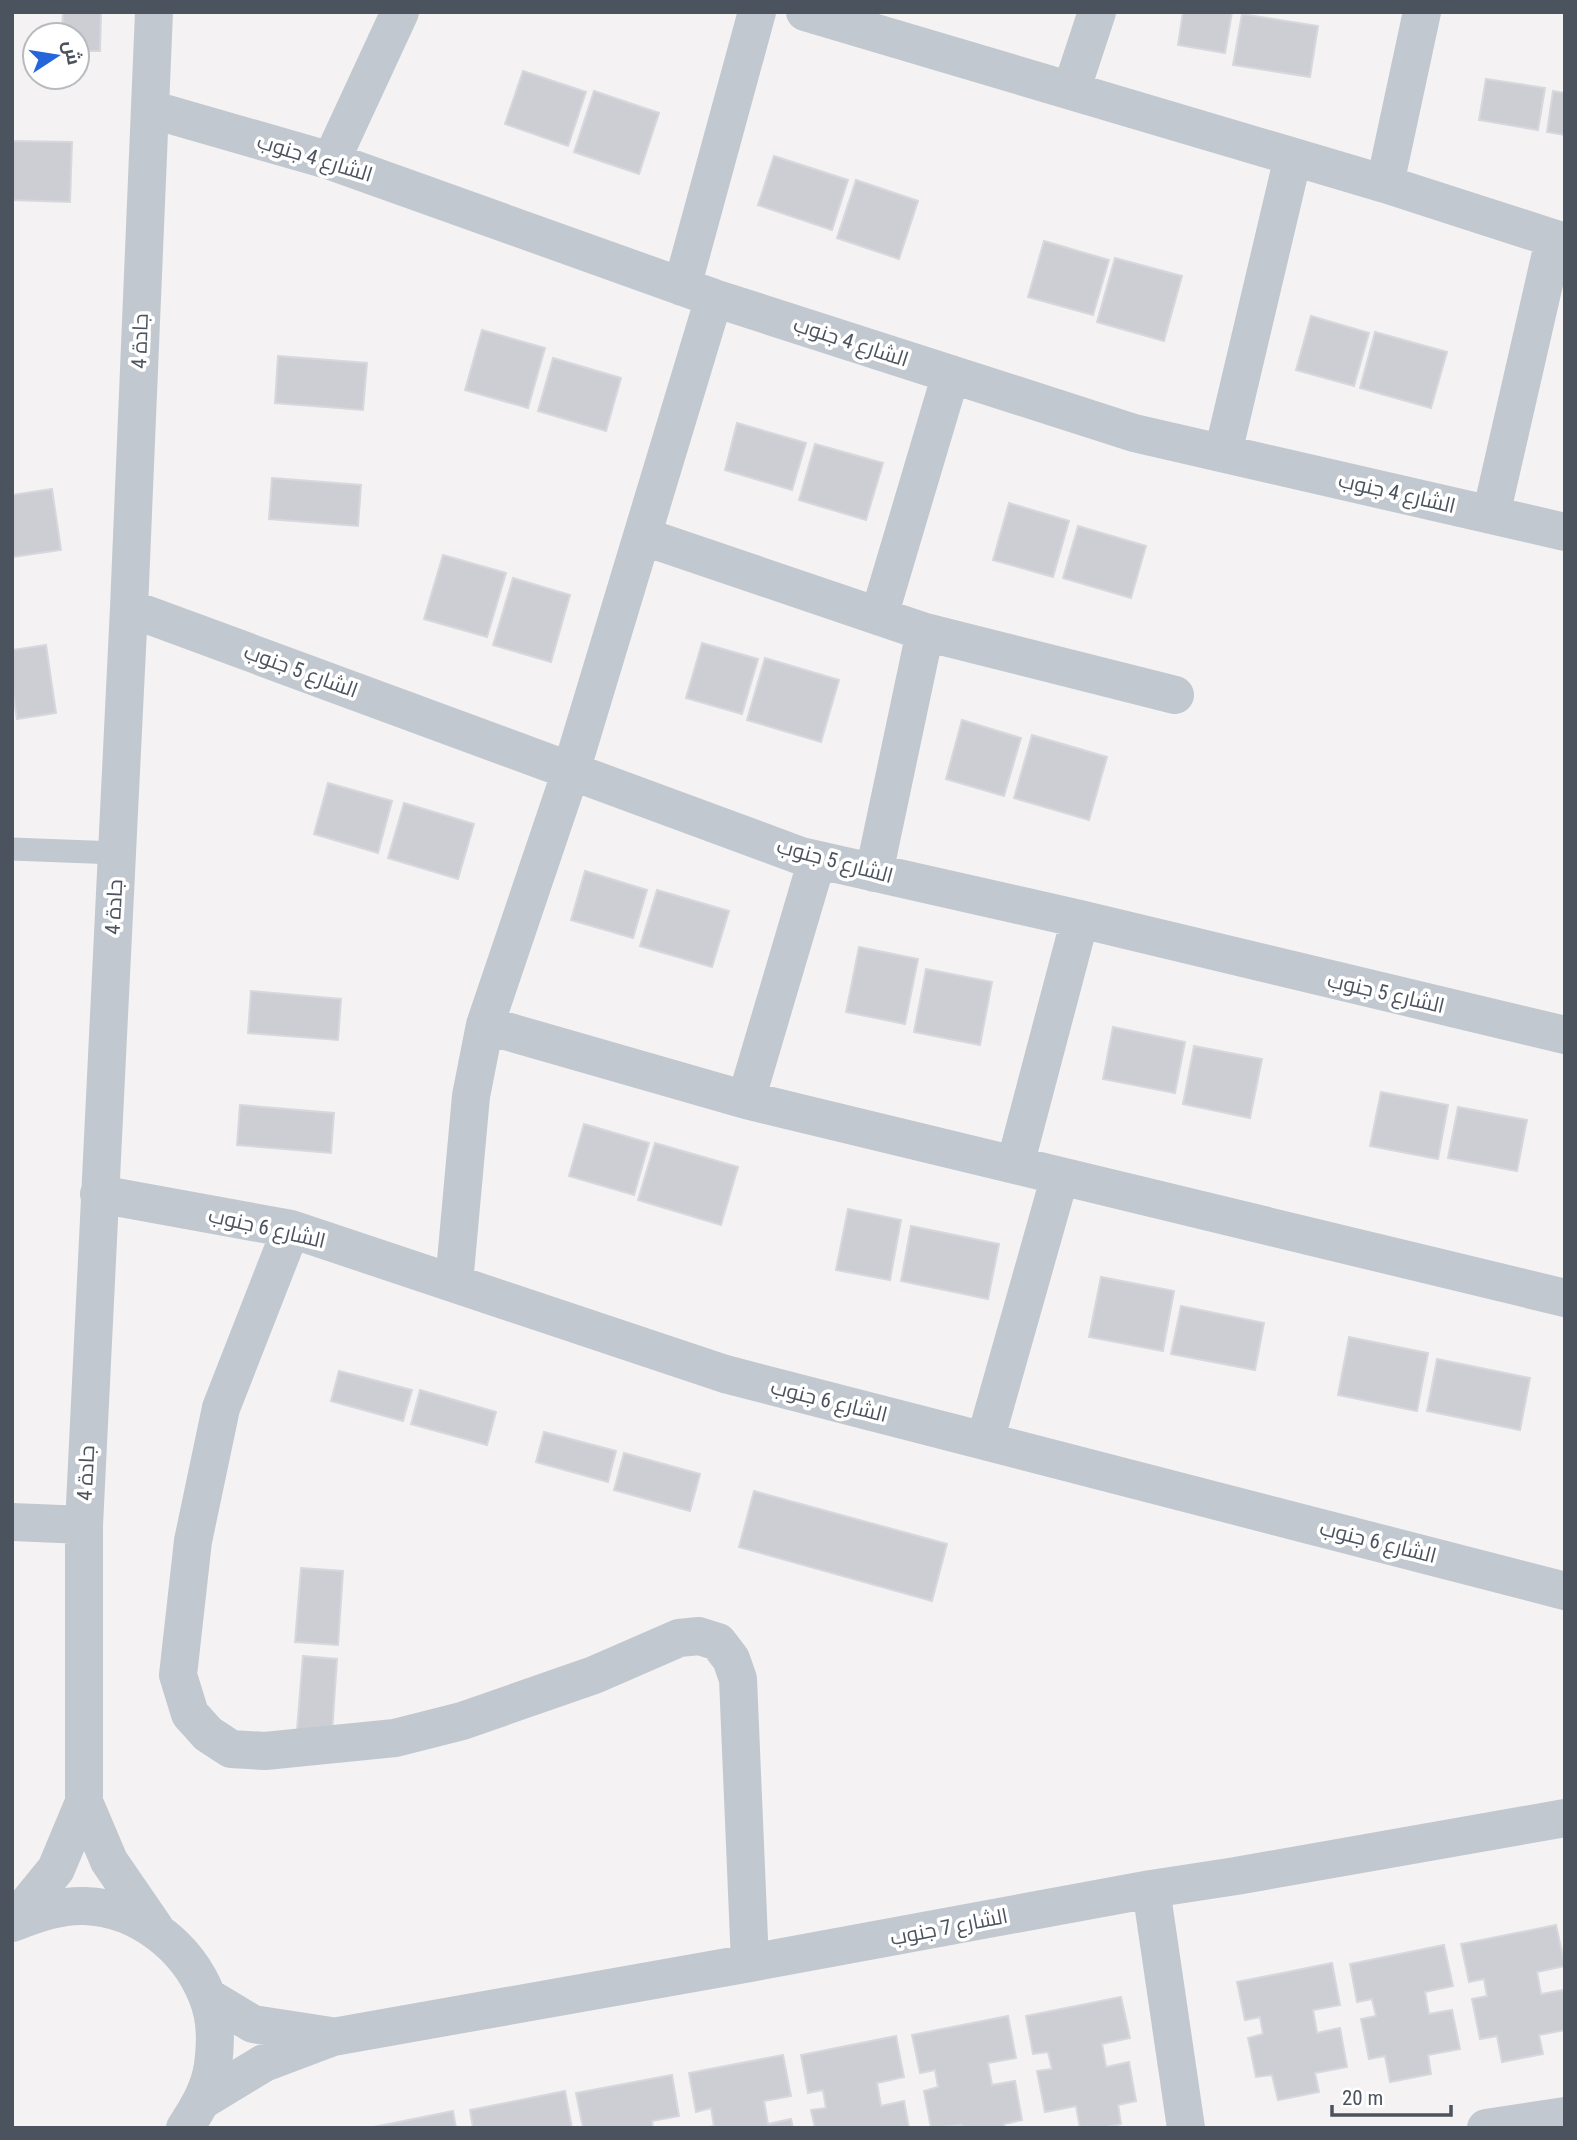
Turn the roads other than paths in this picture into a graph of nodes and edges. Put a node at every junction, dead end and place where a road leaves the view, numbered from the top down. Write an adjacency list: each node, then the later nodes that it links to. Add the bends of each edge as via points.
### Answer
1 (154, 12): 8 (street, جادة 4)
2 (400, 12): 10 (street)
3 (757, 12): 13 (street)
4 (805, 12): 7 (street)
5 (1097, 12): 7 (street)
6 (1422, 12): 11 (street)
7 (1071, 91): 9 (street)
8 (150, 110): 10 (street, الشارع 4 جنوب); 19 (street, جادة 4)
9 (1293, 157): 11 (street); 15 (street)
10 (331, 161): 13 (street, الشارع 4 جنوب)
11 (1385, 184): 12 (street)
12 (1559, 241): 16 (street)
13 (698, 292): 14 (street, الشارع 4 جنوب); 18 (street)
14 (951, 374): 15 (street, الشارع 4 جنوب, via 1135,433); 20 (street)
15 (1223, 453): 16 (street, الشارع 4 جنوب)
16 (1491, 515): 17 (street, الشارع 4 جنوب)
17 (1565, 532)
18 (642, 536): 20 (street); 23 (street)
19 (129, 608): 23 (street, الشارع 5 جنوب); 25 (street, جادة 4)
20 (879, 616): 21 (street)
21 (925, 632): 22 (street); 27 (street)
22 (1175, 695)
23 (571, 771): 26 (street, الشارع 5 جنوب); 29 (street)
24 (12, 849): 25 (lane)
25 (116, 853): 34 (street, جادة 4)
26 (817, 860): 27 (street, الشارع 5 جنوب); 31 (street)
27 (874, 873): 28 (street, الشارع 5 جنوب)
28 (1080, 919): 30 (street, الشارع 5 جنوب); 32 (street)
29 (485, 1025): 31 (street); 36 (street, via 471,1096)
30 (1565, 1035)
31 (746, 1100): 32 (street)
32 (1016, 1165): 33 (street)
33 (1060, 1176): 37 (street); 38 (street)
34 (99, 1194): 35 (street, الشارع 6 جنوب); 40 (street, جادة 4)
35 (292, 1229): 36 (street, الشارع 6 جنوب); 47 (street, via 220,1408 193,1541 178,1675 190,1714 208,1734 231,1749 265,1751 396,1738 462,1721 581,1679 679,1638 699,1636 718,1642 738,1679)
36 (454, 1283): 38 (street, الشارع 6 جنوب, via 725,1374)
37 (1565, 1298)
38 (985, 1441): 41 (street, الشارع 6 جنوب)
39 (12, 1522): 40 (street)
40 (84, 1525): 42 (street, جادة 4)
41 (1565, 1591)
42 (84, 1802): 45 (street, جادة 4, via 56,1869); 46 (street, جادة 4, via 109,1861)
43 (1565, 1818): 44 (street, الشارع 7 جنوب)
44 (1150, 1889): 47 (street, الشارع 7 جنوب); 52 (street)
45 (12, 1923): 46 (street, via 47,1910 85,1906 122,1913)
46 (156, 1929): 48 (street, via 187,1959)
47 (750, 1963): 49 (street, الشارع 7 جنوب)
48 (208, 1997): 49 (street, الشارع 7 جنوب, via 253,2024); 50 (street, via 215,2031 213,2066)
49 (333, 2037): 50 (street, الشارع 7 جنوب, via 264,2063)
50 (194, 2114)
51 (1565, 2116): 53 (street)
52 (1186, 2128)
53 (1486, 2128)

